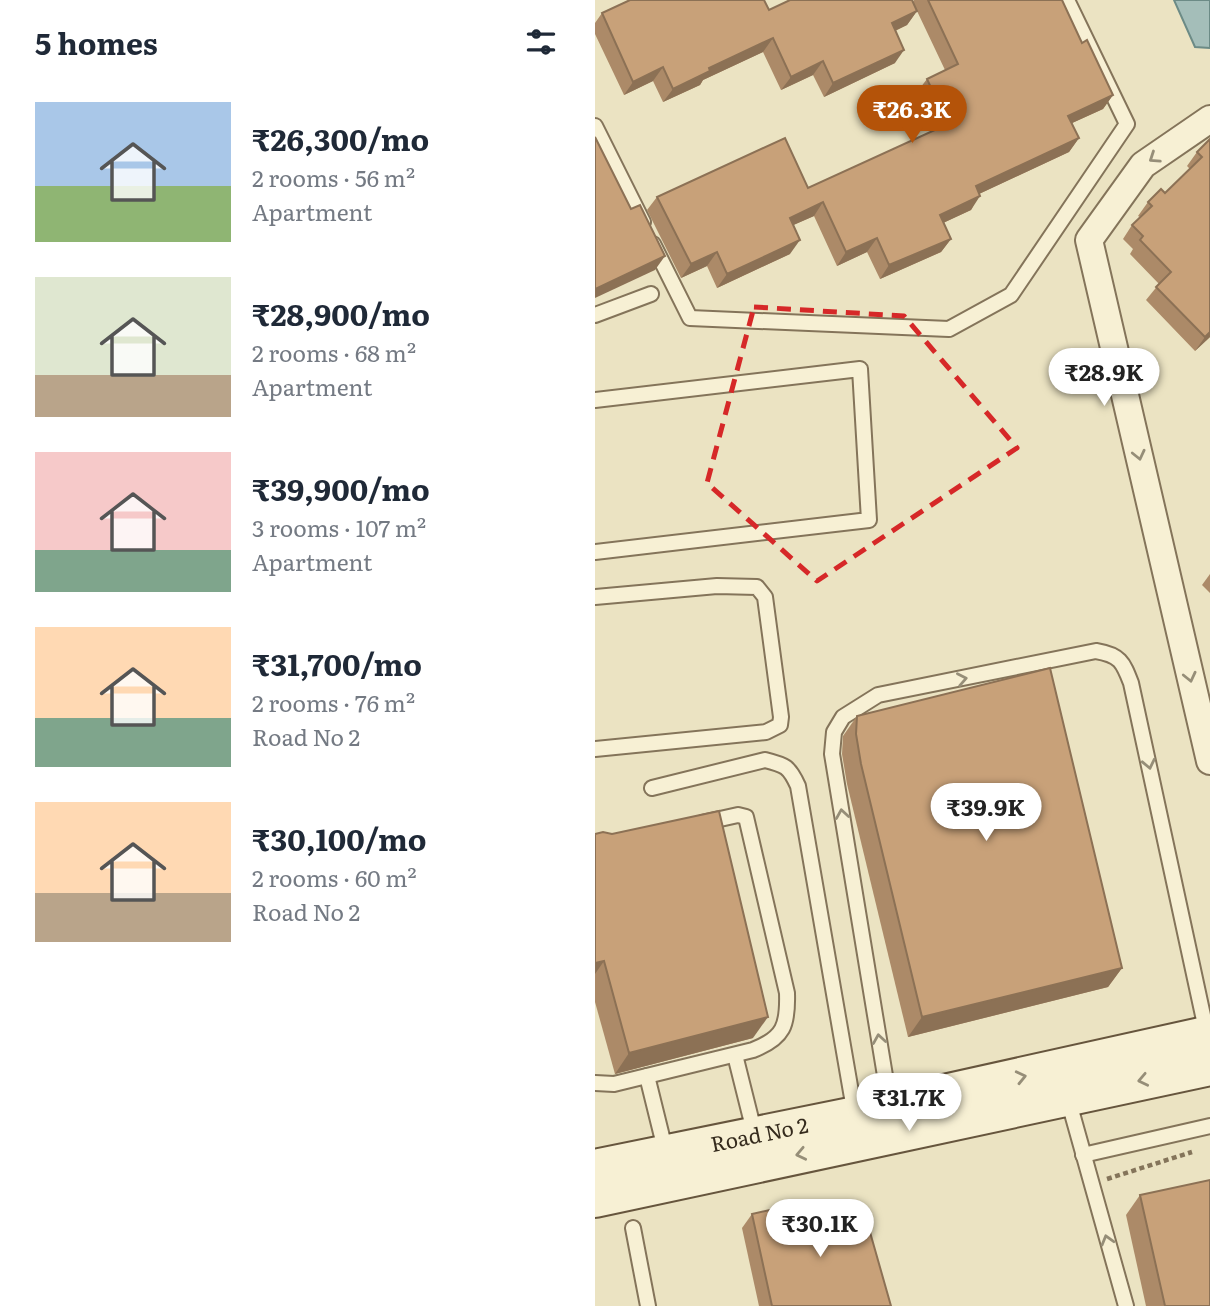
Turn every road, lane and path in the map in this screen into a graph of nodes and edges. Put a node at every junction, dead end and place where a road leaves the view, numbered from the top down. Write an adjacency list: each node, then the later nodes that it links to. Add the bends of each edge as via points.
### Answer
1 (1067, 0): 3 (lane, via 1127,124 1011,295 949,329 690,318)
2 (1210, 119): 10 (street, one-way to 10, via 1143,165 1089,240)
3 (595, 127)
4 (651, 294): 5 (lane)
5 (595, 315)
6 (595, 400): 7 (lane, via 860,369 869,520)
7 (595, 552)
8 (595, 597): 9 (lane, via 757,587 765,597 781,717 780,724 766,732)
9 (595, 749)
10 (1210, 761)
11 (652, 788): 18 (lane, via 765,760 783,764 792,772)
12 (683, 827): 14 (lane, via 746,817 755,850 788,1010 780,1034 769,1044)
13 (1209, 1046): 17 (street, Road No 2, one-way to 17); 18 (street, Road No 2, one-way to 13); 18 (lane, one-way to 13, via 832,754 834,732 843,717 878,695 1096,651 1113,654 1131,683)
14 (735, 1055): 15 (lane); 20 (lane)
15 (647, 1076): 16 (lane, via 614,1084); 22 (lane)
16 (595, 1083)
17 (1067, 1097): 23 (lane); 26 (street, Road No 2, one-way to 26)
18 (872, 1111): 20 (street, Road No 2)
19 (1210, 1126): 23 (lane)
20 (756, 1136): 22 (street, Road No 2)
21 (1197, 1151): 25 (path)
22 (666, 1154): 24 (street, Road No 2)
23 (1083, 1155): 29 (lane, one-way to 23)
24 (595, 1169)
25 (1104, 1180)
26 (595, 1198)
27 (633, 1228): 28 (lane)
28 (648, 1306)
29 (1126, 1306)

